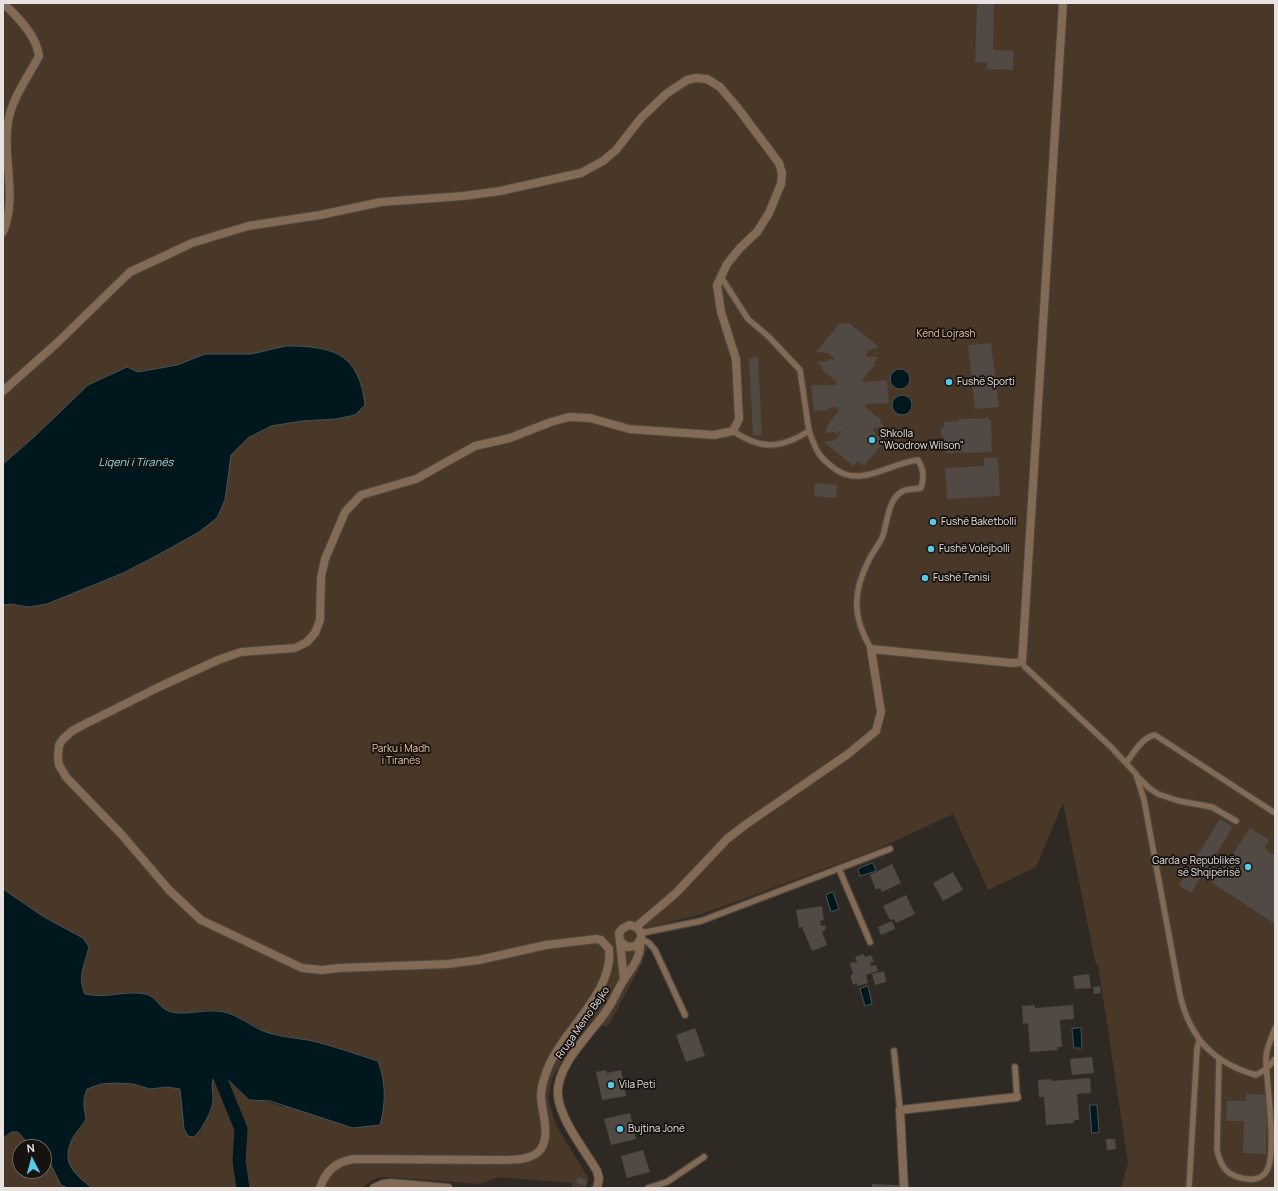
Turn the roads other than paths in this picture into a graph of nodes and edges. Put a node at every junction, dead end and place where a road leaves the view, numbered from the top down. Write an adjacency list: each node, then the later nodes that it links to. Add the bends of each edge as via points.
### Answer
1 (3, 3): 3 (street, via 22,23 38,47 39,56 14,102 8,124 9,206)
2 (1063, 3): 9 (street)
3 (3, 232)
4 (721, 277): 5 (street, via 727,264 757,232 769,213 781,184 782,173 779,163 720,87 707,79 696,78 687,80 666,94 641,118 616,150 603,161 581,173 500,191 381,202 248,226 192,243 130,272); 6 (street, via 717,285 717,297 736,359 738,419); 7 (lane, via 748,319 800,370)
5 (3, 391)
6 (733, 430): 7 (lane, via 745,438 767,446 787,442); 32 (street, via 714,435 629,429 590,418 570,417 510,438 475,446 416,479 361,494 345,512 325,559 321,577 320,620 315,633 307,642 295,648 241,652 218,660 85,724 72,731 59,745 59,765 66,777 186,907 201,920 302,968 322,970 448,964 546,945 596,939 601,940 609,949 609,964 604,980 556,1051 545,1075 541,1095 545,1137 540,1150 517,1160 354,1159 332,1167)
7 (809, 432): 8 (lane, via 816,452 838,470 852,477 871,474 910,461 918,460 922,467 922,488 904,491 897,496 890,509 882,537 860,582 856,608 859,623)
8 (871, 649): 9 (street); 16 (street, via 881,712 876,731 848,754 744,825 727,839 676,893)
9 (1024, 664): 10 (lane)
10 (1126, 763): 11 (lane); 12 (lane, via 1144,740 1154,735)
11 (1136, 774): 13 (lane, via 1158,794 1212,807); 23 (lane, via 1144,800 1181,1001 1184,1013)
12 (1275, 813)
13 (1236, 821)
14 (890, 849): 15 (lane)
15 (839, 869): 17 (lane, via 701,921); 19 (lane)
16 (636, 926): 17 (street); 18 (street, via 629,925 622,929)
17 (641, 938): 18 (street, via 636,946 631,947 623,945); 20 (street, Rruga Memo Bejko, via 638,958); 21 (lane, via 655,950)
18 (620, 941): 20 (street)
19 (870, 942)
20 (624, 980): 35 (street, Rruga Memo Bejko, via 608,1010 565,1065 558,1094 559,1104 597,1171)
21 (685, 1015)
22 (1275, 1028): 28 (lane, via 1266,1055)
23 (1199, 1041): 25 (lane); 38 (lane)
24 (894, 1051): 30 (lane)
25 (1218, 1058): 28 (lane, via 1256,1075); 28 (lane, via 1217,1150 1224,1170 1240,1178 1258,1179 1266,1173 1269,1165 1269,1086)
26 (1275, 1059): 28 (lane)
27 (1014, 1067): 29 (lane)
28 (1266, 1069)
29 (1017, 1097): 30 (street)
30 (900, 1110): 37 (street)
31 (704, 1156): 36 (lane, via 667,1182)
32 (320, 1188)
33 (374, 1188): 34 (street, via 391,1183)
34 (448, 1188)
35 (597, 1188)
36 (648, 1188)
37 (904, 1188)
38 (1189, 1188)

